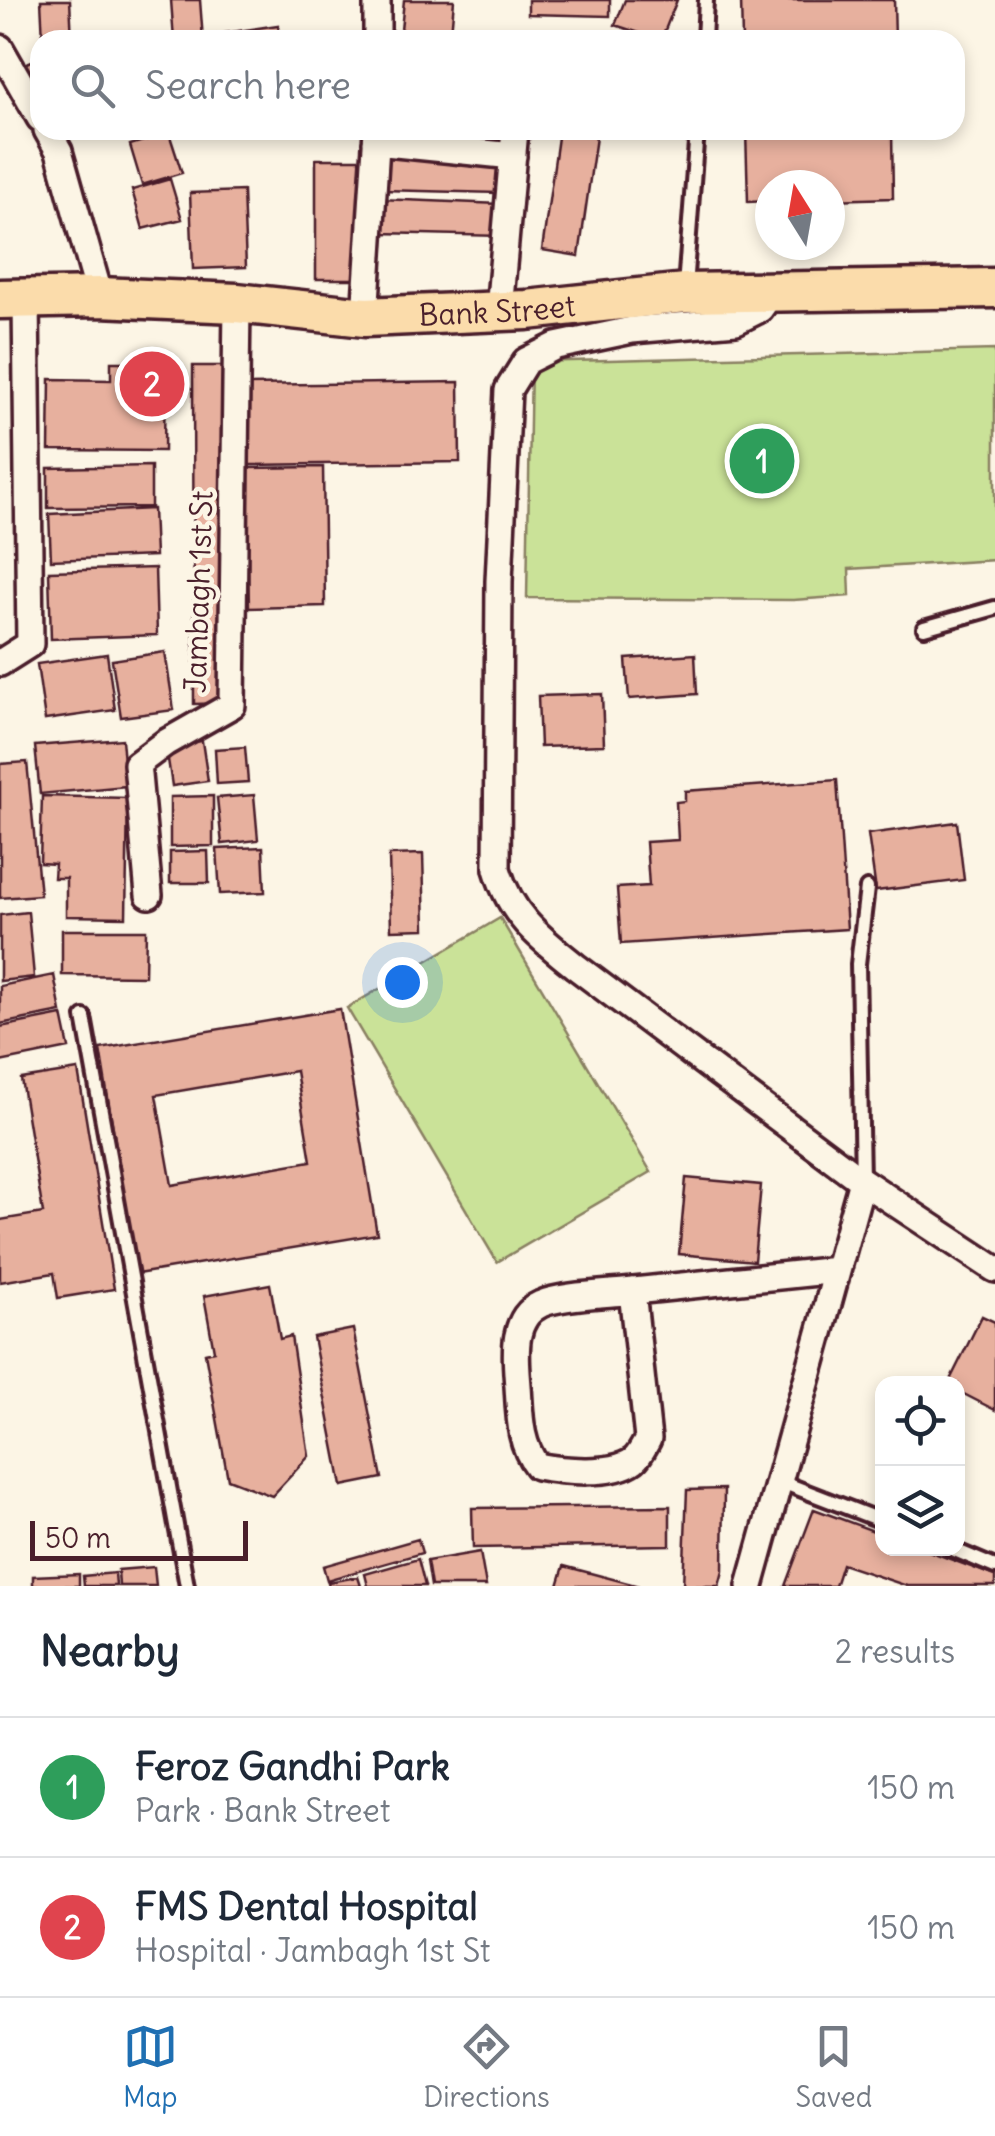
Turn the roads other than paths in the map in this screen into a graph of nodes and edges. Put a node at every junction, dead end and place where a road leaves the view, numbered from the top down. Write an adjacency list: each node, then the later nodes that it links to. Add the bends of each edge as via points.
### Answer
1 (378, 0): 3 (street)
2 (706, 0): 4 (lane)
3 (377, 30)
4 (704, 30)
5 (0, 48): 6 (street)
6 (30, 100)
7 (53, 140): 15 (street)
8 (376, 140): 19 (street)
9 (455, 140): 11 (street)
10 (696, 140): 14 (lane)
11 (514, 143): 18 (street)
12 (995, 288): 13 (main road, Bank Street)
13 (773, 291): 14 (main road, Bank Street); 26 (street, via 746,318 556,346 536,354 508,390 497,870 505,897 534,933)
14 (685, 293): 18 (main road, Bank Street)
15 (100, 298): 16 (main road, Bank Street); 17 (main road, Bank Street)
16 (13, 300): 22 (street, via 30,644)
17 (237, 303): 19 (main road, Bank Street); 24 (street, Jambagh 1st St, via 232,705 137,764)
18 (499, 311): 19 (main road, Bank Street)
19 (365, 317)
20 (995, 608): 21 (lane)
21 (924, 628)
22 (0, 663)
23 (867, 888): 26 (lane, via 858,964)
24 (149, 895)
25 (84, 1018): 34 (lane)
26 (862, 1181): 27 (street); 28 (street)
27 (995, 1269)
28 (837, 1270): 29 (street); 30 (street)
29 (632, 1291): 29 (street, via 540,1304 522,1322 515,1349 521,1425 526,1452 537,1466 563,1472 616,1468 636,1459 648,1439)
30 (779, 1482): 31 (lane); 35 (street)
31 (875, 1517)
32 (965, 1554): 33 (lane)
33 (995, 1567)
34 (187, 1586)
35 (750, 1586)

